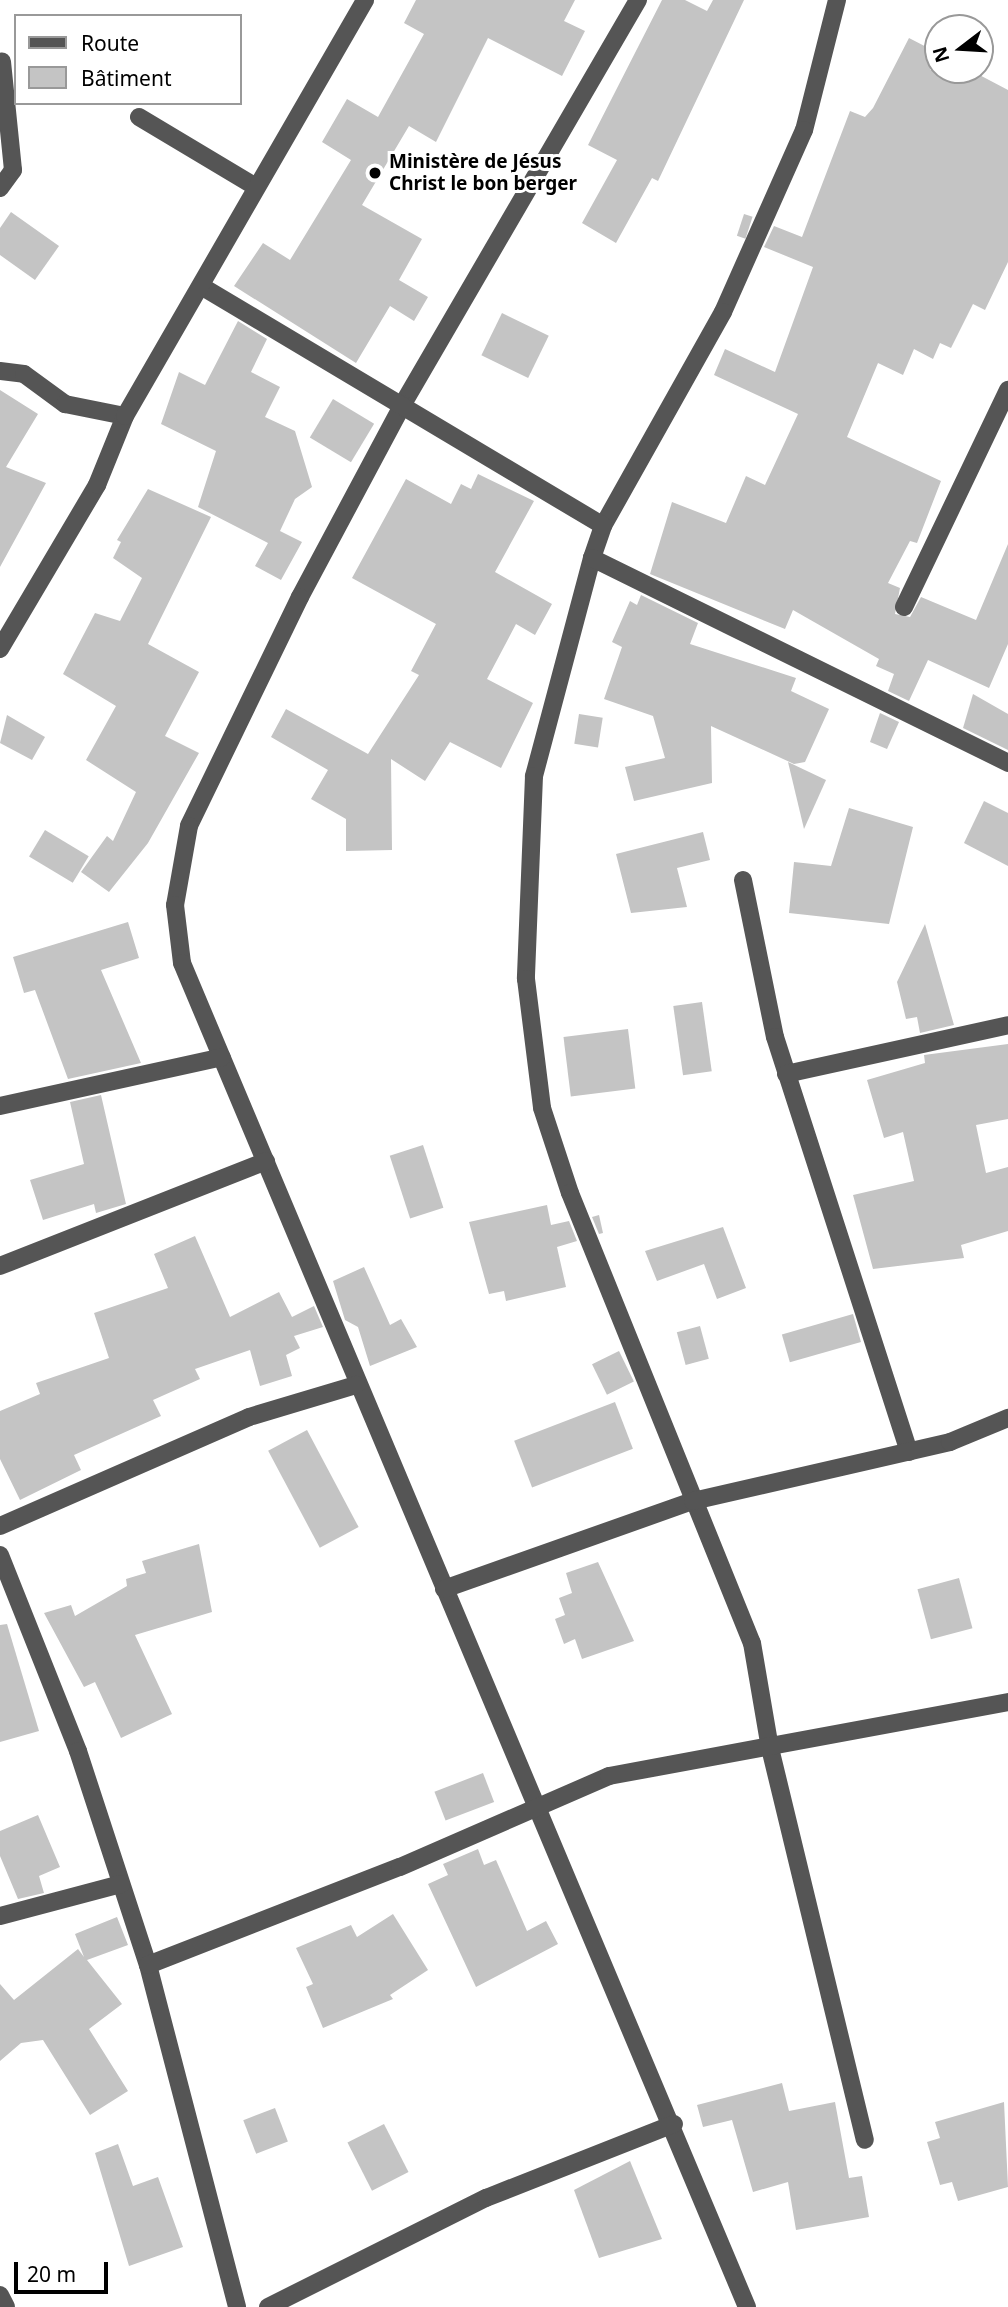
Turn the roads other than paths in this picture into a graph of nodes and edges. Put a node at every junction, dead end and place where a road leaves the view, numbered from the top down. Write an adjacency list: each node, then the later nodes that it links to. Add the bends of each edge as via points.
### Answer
1 (365, 0): 6 (street)
2 (638, 0): 11 (street)
3 (837, 0): 13 (street, via 804,130 723,312)
4 (2, 62): 7 (street, via 13,170)
5 (139, 117): 6 (street)
6 (256, 187): 8 (street)
7 (0, 188)
8 (201, 286): 11 (street); 12 (street)
9 (0, 371): 12 (street, via 24,374 65,404)
10 (1008, 390): 15 (street)
11 (403, 404): 13 (street); 20 (street, via 189,826 175,905 182,963)
12 (125, 416): 16 (street, via 97,485)
13 (603, 526): 14 (street)
14 (592, 558): 17 (street); 28 (street, via 534,776 526,979 542,1108)
15 (904, 607)
16 (0, 649)
17 (1008, 763)
18 (743, 880): 21 (street)
19 (1008, 1026): 21 (street)
20 (222, 1057): 22 (street); 23 (street)
21 (786, 1074): 27 (street)
22 (0, 1105)
23 (266, 1161): 24 (street); 25 (street)
24 (0, 1266)
25 (356, 1385): 29 (street, via 249,1417); 31 (street)
26 (1008, 1418): 27 (street)
27 (908, 1452): 28 (street)
28 (694, 1501): 31 (street); 33 (street, via 752,1643)
29 (0, 1526)
30 (0, 1555): 35 (street, via 78,1751)
31 (444, 1589): 34 (street)
32 (1008, 1702): 33 (street)
33 (770, 1748): 34 (street, via 609,1776); 39 (street)
34 (539, 1808): 37 (street); 38 (street)
35 (121, 1884): 36 (street); 37 (street)
36 (0, 1916)
37 (148, 1965): 42 (street)
38 (674, 2124): 43 (street, via 486,2198); 44 (street)
39 (865, 2140)
40 (0, 2295): 41 (street)
41 (6, 2307)
42 (237, 2307)
43 (268, 2307)
44 (747, 2307)

